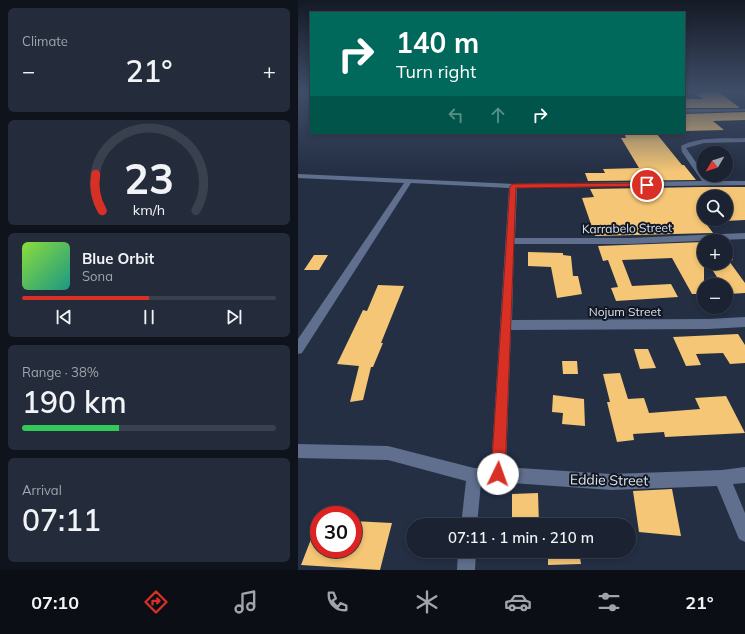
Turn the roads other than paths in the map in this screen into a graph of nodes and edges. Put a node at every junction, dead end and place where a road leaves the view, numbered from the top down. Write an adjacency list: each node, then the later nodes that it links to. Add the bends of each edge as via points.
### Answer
1 (745, 140): 5 (street, via 703,142 684,146 685,152)
2 (298, 176): 3 (street)
3 (408, 182): 6 (street); 11 (street)
4 (745, 183): 5 (street)
5 (708, 184): 6 (street)
6 (513, 186): 8 (street)
7 (745, 236): 8 (street, Karrabelo Street, via 629,241)
8 (510, 241): 10 (street)
9 (745, 322): 10 (street, Nojum Street)
10 (505, 325): 13 (street)
11 (298, 349)
12 (298, 451): 15 (street, via 388,453)
13 (498, 474): 15 (street, Eddie Street); 16 (street, Eddie Street, via 611,482)
14 (745, 475): 16 (street, Eddie Street)
15 (474, 476): 17 (street)
16 (722, 478): 18 (street)
17 (470, 518)
18 (745, 533)
19 (467, 558): 20 (street)
20 (466, 570)

